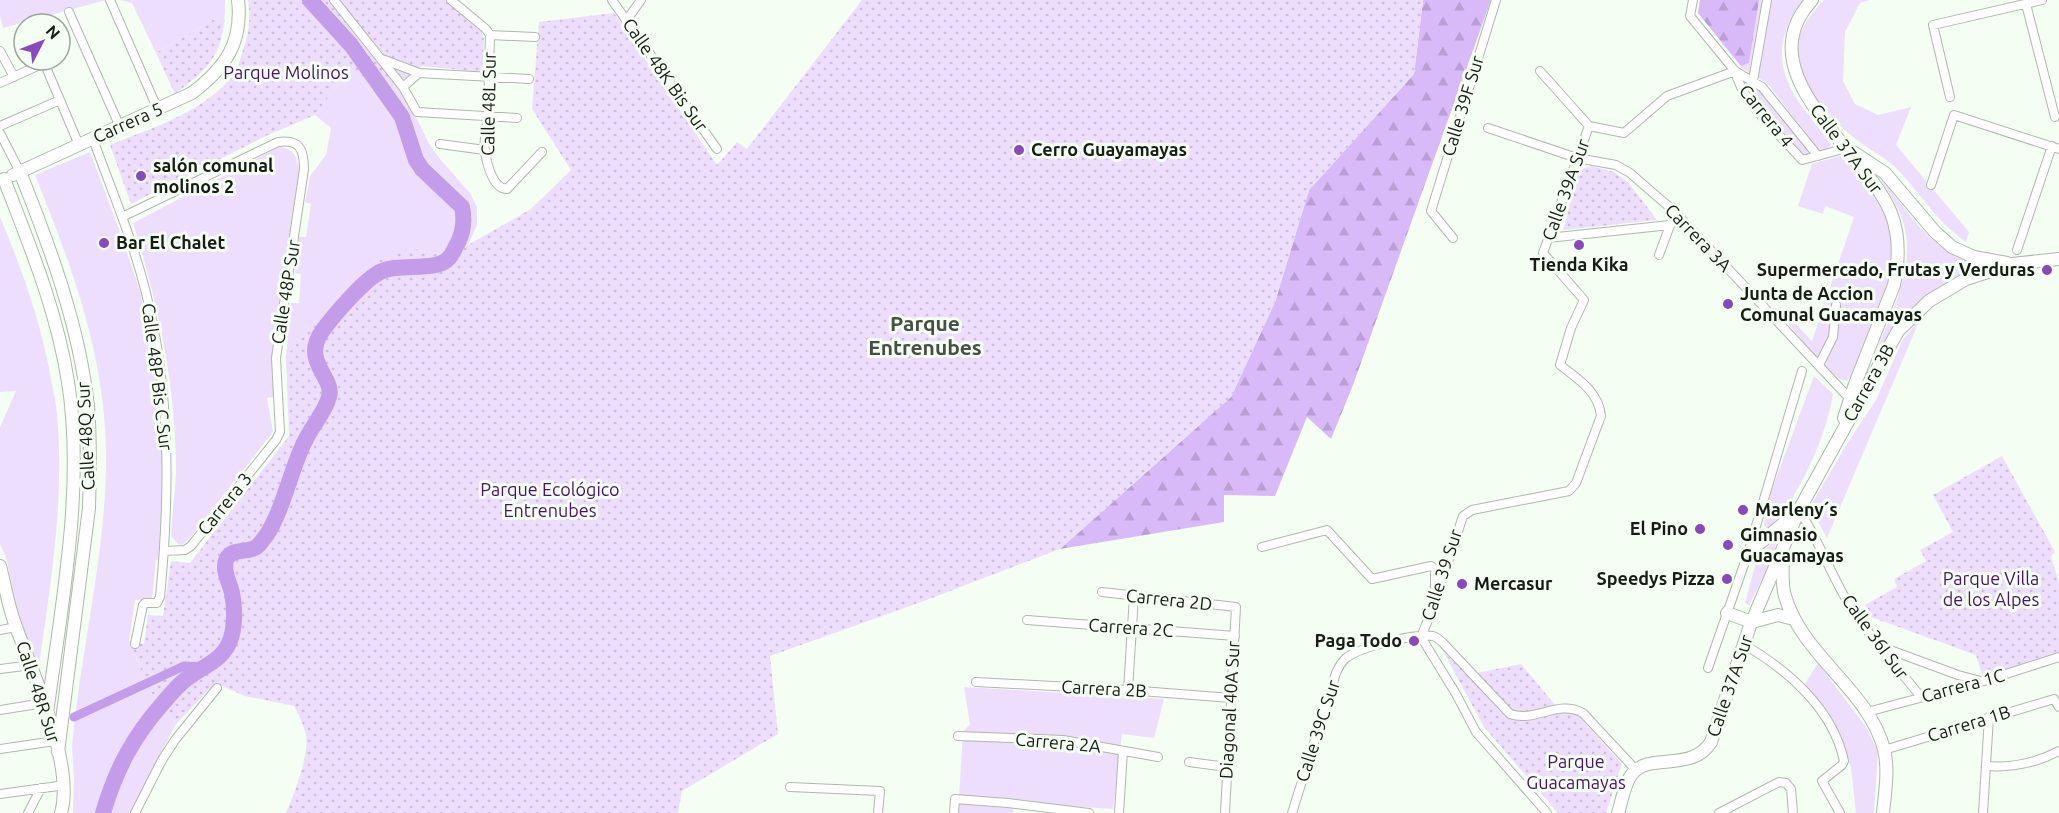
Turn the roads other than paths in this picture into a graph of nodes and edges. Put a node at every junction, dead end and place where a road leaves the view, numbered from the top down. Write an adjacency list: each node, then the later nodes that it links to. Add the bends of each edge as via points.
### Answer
1 (110, 0): 32 (street)
2 (238, 0): 32 (main road, Carrera 5, via 236,40 224,63 186,98)
3 (334, 0): 18 (street)
4 (451, 0): 15 (street, Calle 48L Sur)
5 (641, 0): 14 (street)
6 (1496, 0): 57 (street, Calle 39F Sur, via 1431,212)
7 (1693, 0): 20 (street, via 1690,16)
8 (1767, 0): 27 (street)
9 (1812, 0): 44 (main road, Calle 37A Sur, via 1795,30 1794,67 1807,98)
10 (2042, 0): 12 (street)
11 (615, 1): 14 (street, Calle 48K Bis Sur)
12 (2026, 4): 30 (street, via 1933,26); 34 (street)
13 (72, 19): 38 (street)
14 (626, 21): 46 (street, Calle 48K Bis Sur)
15 (490, 35): 16 (street); 25 (street, Calle 48L Sur)
16 (535, 37)
17 (0, 51): 24 (street)
18 (382, 59): 23 (street); 29 (street)
19 (1540, 71): 37 (street)
20 (1735, 71): 27 (street); 37 (street, via 1667,96 1624,133); 49 (street, Carrera 4, via 1745,95 1802,160)
21 (23, 72): 24 (street)
22 (49, 72): 31 (street)
23 (419, 73): 25 (street); 29 (street)
24 (14, 77): 28 (street)
25 (489, 78): 26 (street); 33 (street, Calle 48L Sur)
26 (529, 79)
27 (1753, 81): 49 (street)
28 (0, 83)
29 (403, 87): 33 (street, via 417,112)
30 (1950, 97)
31 (60, 100): 36 (street); 43 (street)
32 (158, 110): 38 (main road, Carrera 5)
33 (488, 116): 35 (street); 47 (street, Calle 48L Sur)
34 (2055, 117)
35 (517, 118)
36 (0, 126)
37 (1589, 126): 50 (street, Calle 39A Sur)
38 (120, 127): 41 (main road, Carrera 5)
39 (1488, 128): 50 (street, Carrera 3A)
40 (0, 133): 51 (street, Calle 48Q Sur)
41 (93, 139): 43 (main road, Carrera 5); 55 (street, Calle 48P Bis C Sur)
42 (440, 144): 47 (street)
43 (79, 145): 51 (main road, Carrera 5)
44 (1847, 148): 49 (street); 62 (main road, via 1879,167 1952,247 1983,259); 66 (main road, Calle 37A Sur, via 1877,187 1890,212 1896,227 1898,255 1892,291)
45 (2055, 148): 53 (street, via 1954,115); 59 (street)
46 (717, 149)
47 (485, 150): 48 (street, Calle 48L Sur, via 488,168 499,186 507,189)
48 (542, 152)
49 (1818, 156)
50 (1578, 158): 54 (street, Carrera 3A, via 1616,165 1644,183); 58 (street, Calle 39A Sur)
51 (20, 172): 52 (main road, Carrera 5); 109 (main road, Calle 48Q Sur, via 64,294 88,408 89,508)
52 (2, 177): 104 (main road, Calle 48Q Sur, via 53,311 72,411 71,524)
53 (1931, 185)
54 (1675, 212): 56 (street); 64 (street, Carrera 3A)
55 (122, 217): 68 (street, Calle 48P Sur, via 278,142 299,146 304,169 277,345 280,427); 73 (street, Calle 48P Bis C Sur, via 145,290 162,385 167,456)
56 (1670, 225): 58 (street); 60 (street)
57 (1453, 238)
58 (1548, 238): 70 (street, Calle 39A Sur, via 1543,253 1584,300 1560,365 1592,393 1601,416 1576,483 1569,491)
59 (2017, 250)
60 (1659, 255)
61 (2059, 259): 62 (main road, Carrera 3B)
62 (2012, 264): 67 (main road, Carrera 3B, via 1946,290 1905,323)
63 (1836, 305): 64 (street, via 1833,337)
64 (1819, 366): 66 (street, Carrera 3A)
65 (1802, 371): 74 (street, Calle 37A Sur)
66 (1850, 399): 67 (main road, Calle 37A Sur)
67 (1838, 437): 69 (main road, Calle 37A Sur)
68 (276, 440): 73 (street, Carrera 3, via 191,546)
69 (1799, 510): 72 (main road, Calle 37A Sur); 74 (main road); 92 (street, Calle 36I Sur, via 1848,602)
70 (1464, 514): 77 (street, Calle 39 Sur)
71 (1262, 547): 77 (street, via 1327,530 1372,579 1431,566 1436,571 1434,587)
72 (1783, 549): 82 (main road, via 1783,585); 84 (main road, Calle 37A Sur)
73 (165, 551): 90 (street, Calle 48P Bis C Sur, via 158,602 143,605)
74 (1748, 554): 81 (street, Calle 37A Sur)
75 (0, 566): 76 (main road, Calle 48R Sur)
76 (3, 589): 85 (main road, Calle 48R Sur)
77 (1439, 590): 89 (street, Calle 39 Sur)
78 (1102, 592): 79 (street, Carrera 2D)
79 (1134, 596): 80 (street, Carrera 2D); 86 (street)
80 (1236, 607): 88 (street, Diagonal 40A Sur)
81 (1727, 613): 84 (main road); 95 (street, Calle 37A Sur)
82 (1794, 619): 84 (main road, via 1778,615); 106 (main road)
83 (1028, 620): 86 (street, Carrera 2C)
84 (1752, 622): 91 (main road, Calle 37A Sur)
85 (16, 627): 87 (street); 94 (main road, Calle 48R Sur)
86 (1133, 628): 88 (street, Carrera 2C); 100 (street)
87 (0, 630)
88 (1235, 636): 102 (street, Diagonal 40A Sur)
89 (1421, 637): 118 (street, via 1432,636 1444,644 1503,709 1514,716 1561,707 1582,713); 131 (street, Calle 39C Sur, via 1360,649 1342,663); 132 (street, via 1476,732)
90 (135, 644)
91 (1743, 644): 118 (main road, Calle 37A Sur, via 1707,750 1694,758); 136 (street, via 1770,659 1829,721 1844,761 1822,781)
92 (1881, 646): 97 (street); 101 (street, Calle 36I Sur)
93 (2059, 657): 97 (street, Carrera 1C)
94 (32, 665): 96 (street); 104 (main road, Calle 48R Sur)
95 (1708, 668)
96 (0, 669)
97 (1984, 681): 101 (street, Carrera 1C)
98 (976, 682): 100 (street, Carrera 2B)
99 (217, 688): 125 (street, via 171,747)
100 (1128, 690): 102 (street, Carrera 2B)
101 (1921, 697): 106 (street, Carrera 1C)
102 (1231, 698): 117 (street, Diagonal 40A Sur)
103 (2057, 703): 107 (street, Carrera 1B)
104 (45, 708): 105 (street); 109 (main road, Calle 48R Sur)
105 (0, 710)
106 (1867, 712): 111 (main road)
107 (1989, 717): 111 (street, Carrera 1B); 116 (street)
108 (958, 736): 112 (street, Carrera 2A, via 1063,740)
109 (56, 747): 110 (street); 119 (main road, Calle 48R Sur)
110 (0, 749)
111 (1884, 750): 137 (main road, via 1887,766)
112 (1123, 751): 114 (street, Carrera 2A); 129 (street)
113 (2059, 751): 116 (street, via 2028,763)
114 (1158, 757)
115 (1189, 762): 117 (street)
116 (1986, 766): 138 (street)
117 (1227, 767): 130 (street, Diagonal 40A Sur)
118 (1636, 770): 133 (main road)
119 (65, 785): 121 (street); 124 (main road)
120 (790, 787): 126 (street, via 880,791)
121 (41, 788): 122 (street); 123 (street)
122 (0, 794)
123 (28, 813)
124 (61, 813)
125 (135, 813)
126 (878, 813)
127 (954, 813): 128 (street, via 955,799)
128 (1089, 813)
129 (1119, 813)
130 (1225, 813)
131 (1292, 813)
132 (1547, 813)
133 (1618, 813)
134 (1719, 813): 135 (street, via 1775,783 1786,783 1792,791)
135 (1793, 813)
136 (1840, 813)
137 (1883, 813)
138 (1983, 813)

